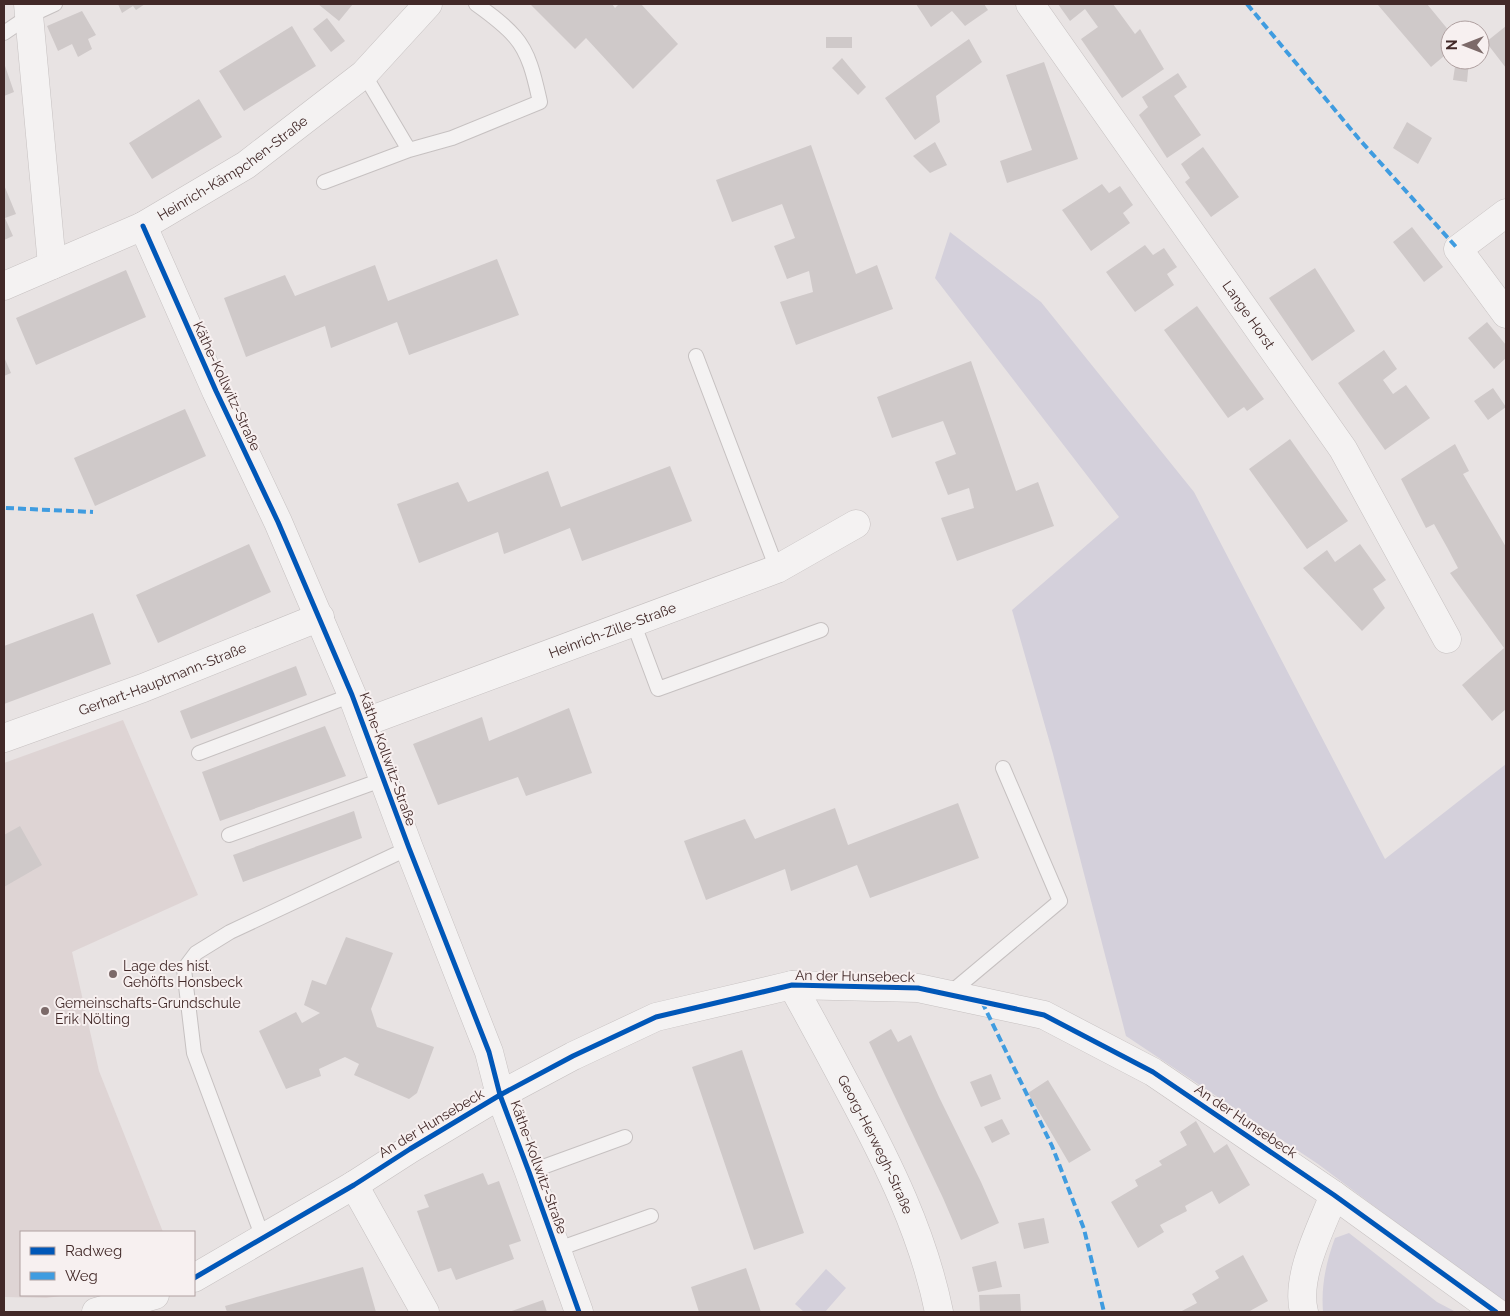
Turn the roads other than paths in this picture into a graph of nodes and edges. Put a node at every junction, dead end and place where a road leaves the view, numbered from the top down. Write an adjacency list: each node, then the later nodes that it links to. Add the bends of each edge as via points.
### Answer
1 (56, 4): 5 (lane)
2 (428, 4): 7 (street, Heinrich-Kämpchen-Straße)
3 (476, 4): 8 (lane, via 516,38 528,59 540,102 452,138)
4 (1030, 4): 21 (street, Lange Horst, via 1343,449)
5 (28, 10): 6 (lane); 12 (street)
6 (4, 33)
7 (364, 74): 8 (lane); 11 (street, Heinrich-Kämpchen-Straße, via 246,166)
8 (409, 150): 9 (lane)
9 (324, 182)
10 (1506, 214): 14 (street, via 1458,249)
11 (143, 226): 12 (street, Heinrich-Kämpchen-Straße); 18 (street, Käthe-Kollwitz-Straße)
12 (52, 265): 13 (street, Heinrich-Kämpchen-Straße)
13 (4, 286)
14 (1506, 314)
15 (696, 356): 17 (lane)
16 (856, 524): 17 (street, Heinrich-Zille-Straße)
17 (777, 569): 19 (street, Heinrich-Zille-Straße)
18 (320, 617): 22 (street, Käthe-Kollwitz-Straße); 24 (street, Gerhart-Hauptmann-Straße, via 143,688)
19 (633, 622): 20 (lane, via 658,689); 23 (street, Heinrich-Zille-Straße)
20 (821, 630)
21 (1447, 638)
22 (352, 694): 23 (street, Käthe-Kollwitz-Straße); 25 (lane)
23 (363, 723): 27 (street, Käthe-Kollwitz-Straße)
24 (4, 738)
25 (198, 753)
26 (1003, 768): 31 (lane, via 1060,901)
27 (384, 779): 28 (lane); 29 (street, Käthe-Kollwitz-Straße)
28 (229, 835)
29 (409, 848): 32 (street, Käthe-Kollwitz-Straße, via 489,1052); 38 (lane, via 230,932 196,953 184,969 194,1053)
30 (792, 985): 31 (street, An der Hunsebeck, via 918,988); 32 (street, An der Hunsebeck, via 656,1017); 45 (street, Georg-Herwegh-Straße, via 872,1134 910,1213)
31 (949, 994): 36 (street, An der Hunsebeck, via 1044,1016 1153,1072)
32 (500, 1095): 34 (street, Käthe-Kollwitz-Straße); 35 (street, An der Hunsebeck)
33 (625, 1137): 34 (lane)
34 (530, 1172): 39 (street, Käthe-Kollwitz-Straße)
35 (354, 1185): 38 (street, An der Hunsebeck); 43 (street)
36 (1334, 1195): 46 (street, via 1310,1258 1304,1282); 47 (street, An der Hunsebeck)
37 (651, 1216): 39 (lane)
38 (263, 1238): 40 (street, An der Hunsebeck)
39 (558, 1249): 44 (street, Käthe-Kollwitz-Straße)
40 (195, 1277)
41 (152, 1296): 42 (street)
42 (97, 1312)
43 (424, 1312)
44 (579, 1312)
45 (940, 1312)
46 (1304, 1312)
47 (1496, 1312)

